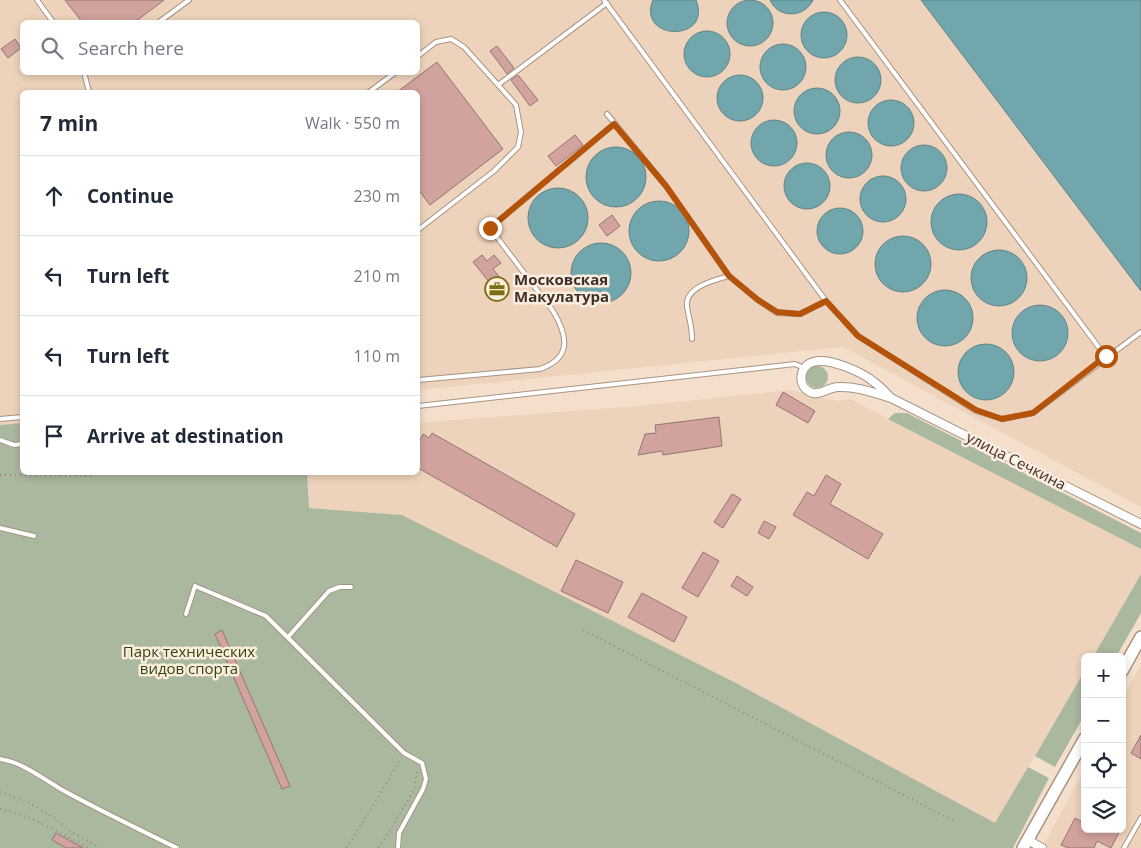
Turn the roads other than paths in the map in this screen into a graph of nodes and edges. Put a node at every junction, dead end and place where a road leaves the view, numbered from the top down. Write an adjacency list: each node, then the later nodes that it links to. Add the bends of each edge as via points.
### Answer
1 (37, 0): 5 (lane)
2 (189, 0): 6 (lane)
3 (840, 0): 20 (lane)
4 (606, 2): 10 (lane); 17 (lane)
5 (52, 20)
6 (162, 20)
7 (420, 54): 10 (lane, via 436,42 450,39 464,46)
8 (85, 75): 11 (lane)
9 (392, 75): 12 (lane)
10 (498, 85): 15 (lane, via 516,105 521,132 518,147 494,171)
11 (88, 90)
12 (372, 90)
13 (607, 114): 14 (lane)
14 (614, 124): 16 (lane, via 666,186); 22 (lane, via 490,228 561,324 564,348 559,358 553,365 540,369)
15 (420, 228)
16 (729, 276): 17 (lane, via 777,312 800,314); 19 (lane, via 707,282 691,293 686,304)
17 (826, 301): 20 (lane, via 858,336 976,410 1002,419 1033,413)
18 (1141, 332): 20 (lane)
19 (692, 339)
20 (1106, 356)
21 (804, 368): 23 (street, улица Сечкина, via 812,362 823,361 854,370 874,381); 23 (street, улица Сечкина, via 802,382 813,393 852,387); 24 (lane, via 795,364)
22 (420, 380)
23 (891, 398): 29 (street, улица Сечкина)
24 (420, 406)
25 (20, 417): 26 (lane)
26 (0, 419)
27 (0, 440): 28 (lane)
28 (20, 444)
29 (1141, 524)
30 (0, 528): 31 (lane)
31 (34, 536)
32 (351, 587): 34 (lane, via 329,591)
33 (186, 614): 34 (lane, via 195,586 266,616)
34 (288, 637): 42 (lane, via 404,753 422,763 426,779 400,834)
35 (1141, 637): 36 (street)
36 (1126, 663)
37 (1082, 743): 40 (street)
38 (0, 759): 41 (lane, via 22,767)
39 (1141, 818): 44 (lane)
40 (1026, 844): 43 (street)
41 (177, 848)
42 (398, 848)
43 (1042, 848)
44 (1124, 848)

